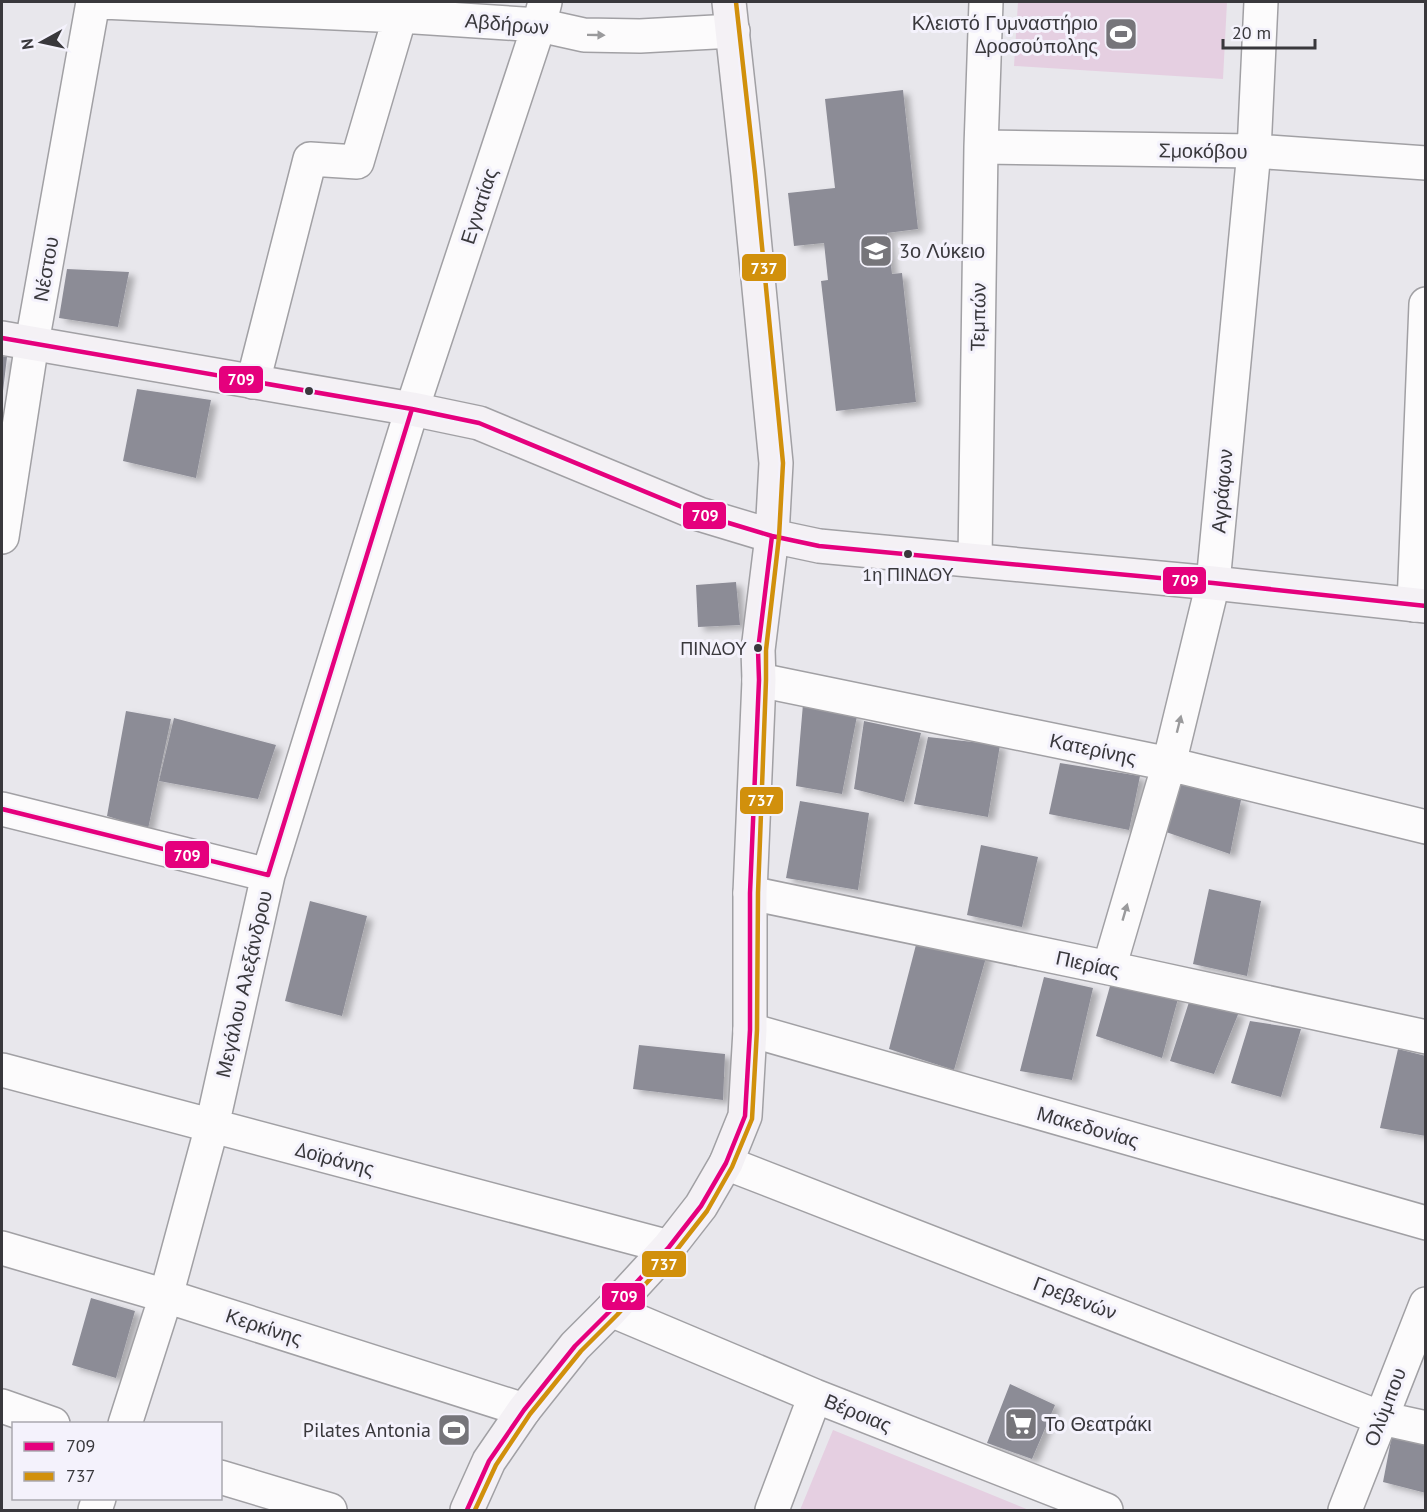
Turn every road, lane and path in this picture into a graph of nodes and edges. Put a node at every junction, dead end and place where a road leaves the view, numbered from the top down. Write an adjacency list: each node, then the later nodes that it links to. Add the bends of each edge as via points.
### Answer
1 (93, 2): 12 (street, Νέστου)
2 (102, 2): 6 (street, Αβδήρων)
3 (986, 2): 8 (street, Τεμπών)
4 (1261, 2): 9 (street, Αγράφων)
5 (542, 13): 6 (street, Αβδήρων); 7 (street, Αβδήρων, one-way to 7, via 584,35 640,36); 14 (street, Εγνατίας)
6 (400, 16): 13 (street, via 357,162 310,159)
7 (731, 16): 15 (street, via 776,463)
8 (981, 147): 9 (street, Σμοκόβου); 17 (street, Τεμπών)
9 (1254, 151): 10 (street, Σμοκόβου); 18 (street, Αγράφων)
10 (1425, 163)
11 (1425, 304): 19 (street)
12 (17, 341): 13 (street); 16 (street, Νέστου)
13 (253, 382): 14 (street)
14 (412, 409): 15 (street, via 479,423 699,514); 24 (street, Μεγάλου Αλεξάνδρου)
15 (772, 536): 17 (street, via 819,546); 20 (street, via 758,650)
16 (2, 537)
17 (975, 560): 18 (street)
18 (1214, 583): 19 (street); 21 (street, Αγράφων, one-way to 18)
19 (1420, 606)
20 (759, 680): 21 (street, Κατερίνης); 25 (street)
21 (1169, 764): 23 (street, Κατερίνης); 26 (street, Αγράφων, one-way to 21)
22 (2, 809): 24 (street)
23 (1425, 827)
24 (268, 875): 30 (street, Μεγάλου Αλεξάνδρου)
25 (750, 893): 26 (street, Πιερίας); 27 (street)
26 (1108, 968): 28 (street, Πιερίας)
27 (750, 1030): 31 (street, via 745,1116); 32 (street, Μακεδονίας)
28 (1425, 1037)
29 (2, 1071): 30 (street, Δοϊράνης)
30 (212, 1126): 33 (street, Δοϊράνης); 35 (street, Μεγάλου Αλεξάνδρου)
31 (726, 1162): 33 (street, via 701,1206); 41 (street, Γρεβενών)
32 (1425, 1223)
33 (669, 1247): 37 (street)
34 (2, 1248): 35 (street, Κερκίνης)
35 (166, 1296): 40 (street, Κερκίνης); 43 (street, Μεγάλου Αλεξάνδρου)
36 (1425, 1304): 41 (street, Ολύμπου)
37 (611, 1310): 38 (street, Βέροιας); 40 (street, via 575,1346)
38 (815, 1396): 48 (street); 49 (street, Βέροιας)
39 (2, 1406): 42 (street)
40 (524, 1410): 47 (street, via 489,1461)
41 (1381, 1418): 44 (street, Γρεβενών); 50 (street, Ολύμπου)
42 (47, 1422)
43 (125, 1422)
44 (1425, 1428)
45 (222, 1478): 46 (street)
46 (330, 1510)
47 (467, 1510)
48 (772, 1510)
49 (1106, 1510)
50 (1345, 1510)

